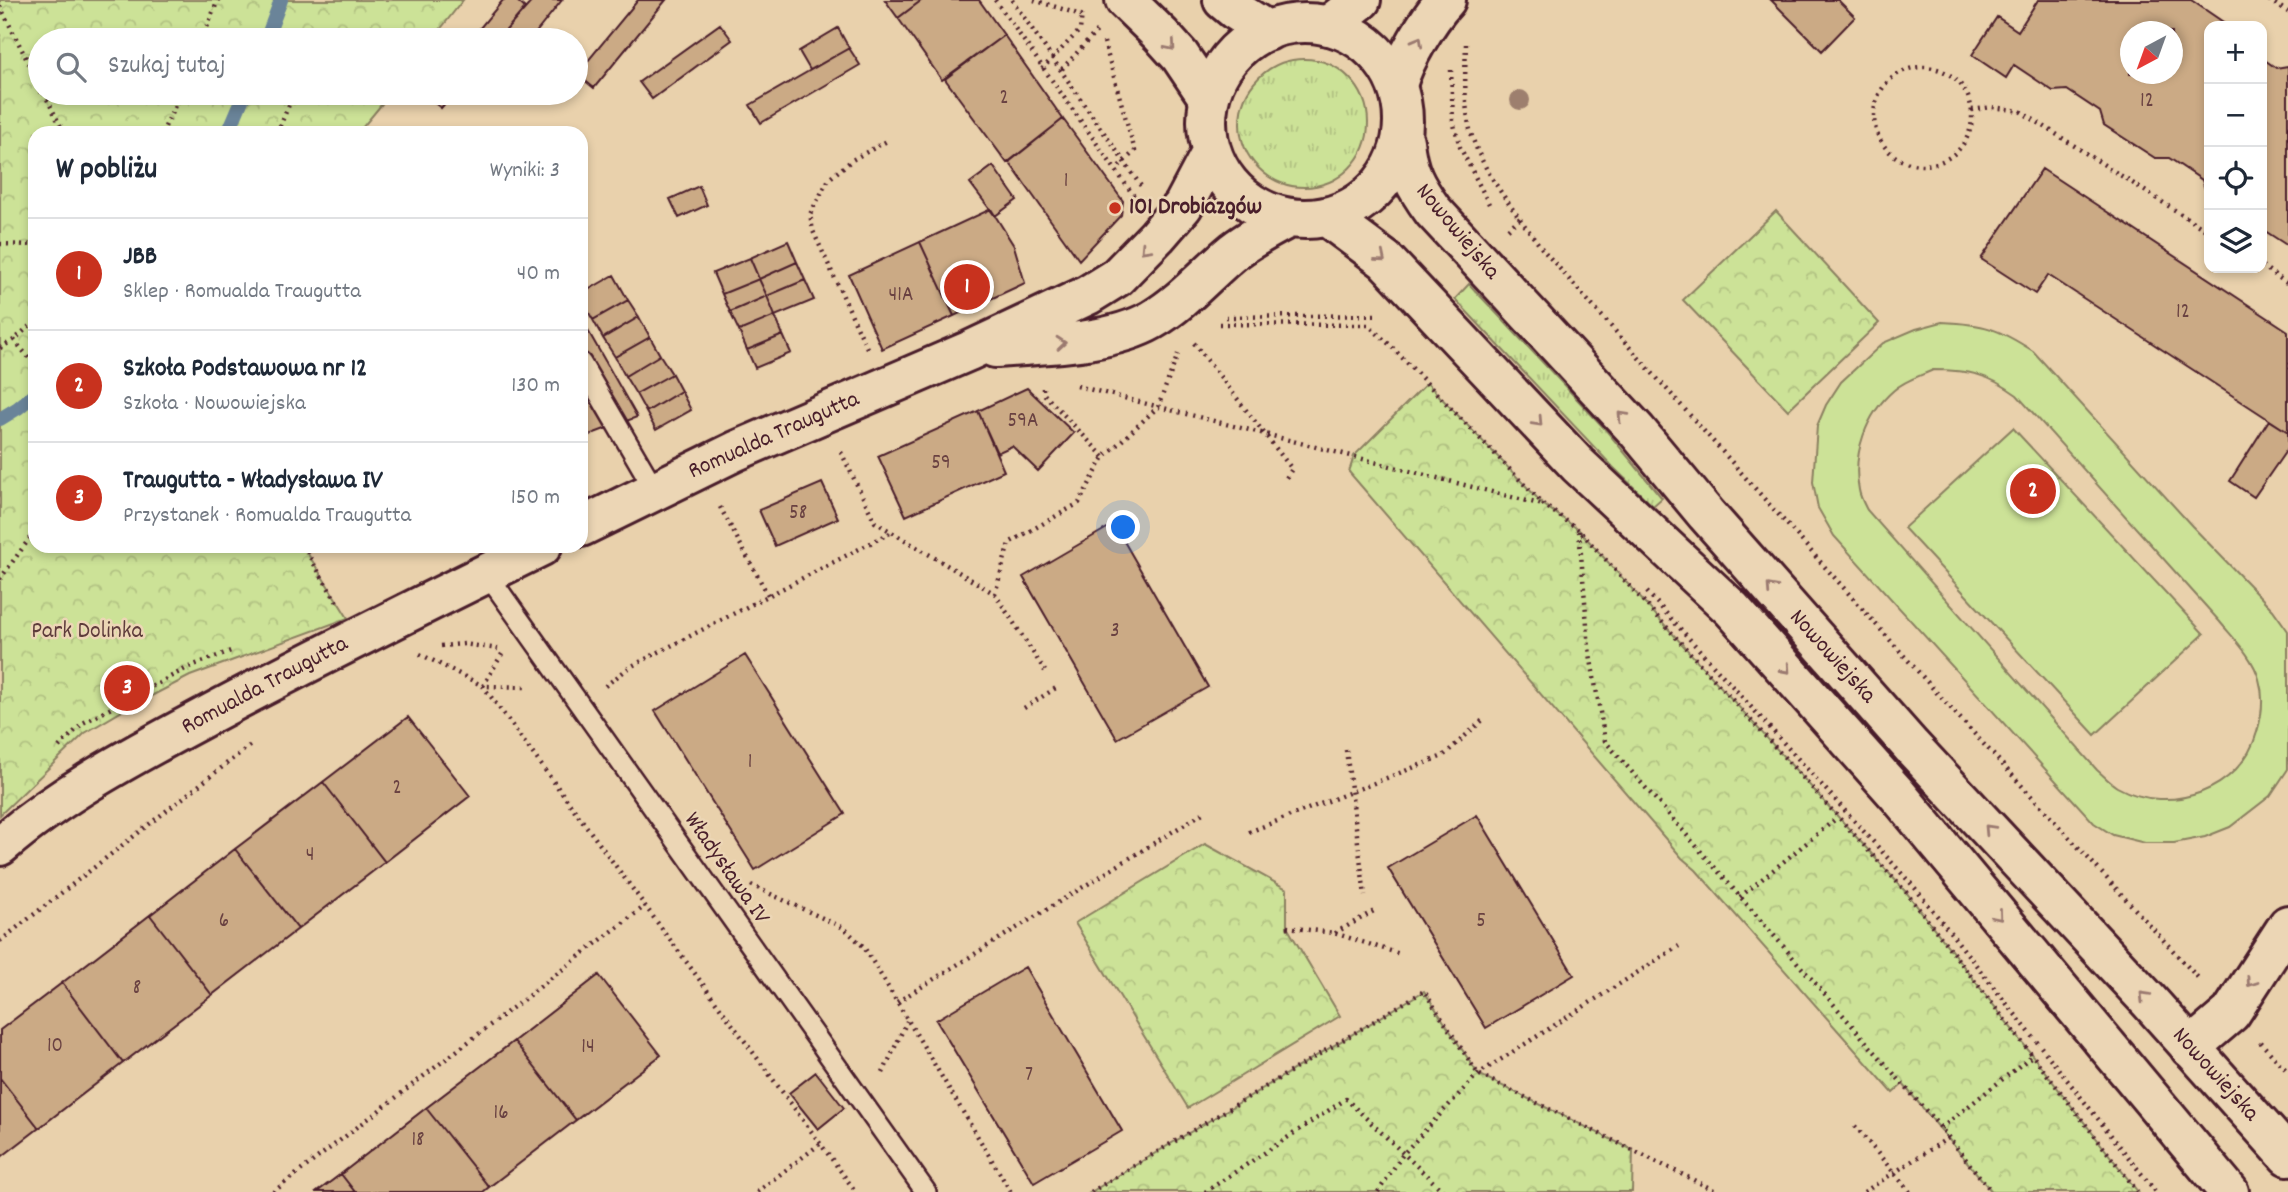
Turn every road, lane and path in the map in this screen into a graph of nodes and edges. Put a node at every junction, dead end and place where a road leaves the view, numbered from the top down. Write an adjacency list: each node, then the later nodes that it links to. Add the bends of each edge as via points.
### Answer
1 (218, 0): 15 (path)
2 (995, 0): 20 (path)
3 (1012, 0): 18 (path)
4 (1034, 0): 13 (path)
5 (1125, 0): 22 (street, one-way to 22, via 1180,56)
6 (1223, 0): 16 (street)
7 (1361, 0): 14 (street)
8 (2269, 0): 12 (path)
9 (1441, 5): 21 (street, one-way to 9); 36 (path, via 1455,27 1453,121 1460,148)
10 (0, 6): 19 (path)
11 (1088, 8): 13 (path)
12 (2288, 12)
13 (1081, 15): 18 (path, via 1080,30); 33 (path, via 1104,41 1135,151)
14 (1328, 26): 16 (street, via 1284,25); 21 (street, via 1369,47)
15 (207, 28)
16 (1268, 31): 22 (street, via 1232,56 1215,80)
17 (1466, 36): 105 (path, via 1465,97 1476,148 1543,250 1946,703)
18 (1053, 57): 20 (path); 33 (path)
19 (28, 62)
20 (1042, 69): 34 (path)
21 (1397, 85): 31 (street, via 1404,102)
22 (1209, 99): 32 (street)
23 (50, 105): 27 (path)
24 (175, 105): 28 (path)
25 (289, 105): 29 (path)
26 (1972, 110): 26 (path, via 1968,95 1945,72 1913,68 1885,85 1874,116 1877,132 1897,158 1928,165 1943,162 1966,141); 40 (path, via 2020,111)
27 (60, 126)
28 (165, 126)
29 (280, 126)
30 (889, 140): 59 (path, via 852,160 830,179 810,214 813,231)
31 (1404, 141): 37 (street, via 1391,170 1366,197); 107 (street, Nowowiejska, one-way to 31, via 1911,746 1637,431 1433,211 1410,176)
32 (1211, 153): 38 (street, via 1225,178 1247,201); 42 (street, Romualda Traugutta, via 1183,206)
33 (1125, 160): 34 (path); 42 (path, via 1143,185 1146,201 1139,227)
34 (1116, 169): 35 (path)
35 (1134, 197)
36 (1490, 206)
37 (1327, 217): 38 (street); 134 (street, Nowowiejska, one-way to 134, via 1385,260 1578,465 1732,609 1897,794)
38 (1289, 219): 47 (street, Romualda Traugutta, via 1236,250)
39 (1503, 220): 41 (path)
40 (2204, 229)
41 (1516, 236)
42 (1152, 242): 54 (street, Romualda Traugutta, one-way to 54, via 1117,277 1088,295)
43 (0, 244): 44 (path)
44 (28, 245)
45 (2267, 270): 46 (path)
46 (2288, 284)
47 (1183, 296): 48 (path, via 1227,317); 54 (street, Romualda Traugutta, one-way to 47, via 1081,341 1119,332 1151,320); 67 (path, via 1200,332 1221,323 1368,325)
48 (1380, 315)
49 (28, 327): 50 (path)
50 (14, 340): 52 (path); 55 (path)
51 (1186, 344): 61 (path, via 1191,339)
52 (0, 348)
53 (1180, 348): 60 (path)
54 (969, 351): 59 (street, Romualda Traugutta)
55 (28, 356)
56 (588, 375): 66 (lane)
57 (1042, 378): 63 (path, via 1043,393)
58 (1065, 383): 60 (path)
59 (884, 387): 64 (street, Romualda Traugutta)
60 (1158, 407): 61 (path); 63 (path)
61 (1263, 434): 65 (path, via 1293,469); 67 (path)
62 (841, 450): 70 (path, via 875,522)
63 (1104, 457): 76 (path, via 1079,503 1009,543)
64 (697, 469): 66 (street, Romualda Traugutta); 77 (path)
65 (1284, 481)
66 (655, 490): 68 (street, Romualda Traugutta)
67 (1544, 505): 69 (path)
68 (588, 524)
69 (1578, 530): 90 (path); 95 (path, via 1589,648 1605,741)
70 (892, 532): 76 (path); 77 (path)
71 (28, 541): 74 (path)
72 (528, 553): 73 (street, Romualda Traugutta)
73 (487, 574): 92 (street, Romualda Traugutta, via 106,770); 111 (lane, Władysława IV)
74 (0, 579)
75 (1642, 587): 133 (path, via 1915,888)
76 (995, 594): 80 (path)
77 (768, 596): 83 (path, via 630,667)
78 (411, 649): 81 (path)
79 (504, 650): 81 (path)
80 (1045, 671)
81 (483, 686): 96 (path)
82 (1055, 688): 84 (path)
83 (596, 692)
84 (1024, 708)
85 (1485, 718): 88 (path, via 1443,756)
86 (255, 741): 101 (path)
87 (1346, 750): 88 (path)
88 (1351, 791): 91 (path); 94 (path)
89 (1206, 811): 104 (path)
90 (1838, 818): 95 (path); 108 (path, via 1906,892)
91 (1249, 832)
92 (0, 846)
93 (739, 880): 104 (path, via 844,928 864,947)
94 (1365, 896)
95 (1740, 897): 113 (path)
96 (645, 906): 115 (path); 119 (path)
97 (1374, 911): 100 (path)
98 (2288, 925): 105 (street, one-way to 105)
99 (1287, 927): 100 (path)
100 (1334, 933): 103 (path)
101 (0, 942)
102 (1678, 946): 110 (path)
103 (1400, 954)
104 (897, 1002): 106 (path)
105 (2231, 1013): 107 (street); 109 (path)
106 (908, 1020): 111 (path); 123 (path)
107 (2190, 1048): 117 (street, Nowowiejska)
108 (2033, 1055): 113 (path); 132 (path)
109 (2288, 1072)
110 (1478, 1074): 116 (path); 124 (path, via 1424,991); 128 (path)
111 (867, 1109): 122 (lane, Władysława IV)
112 (1855, 1126): 118 (path)
113 (1941, 1128): 114 (path)
114 (1948, 1138): 118 (path); 131 (path)
115 (820, 1144): 120 (path); 121 (path)
116 (1403, 1153): 125 (path, via 1346,1099); 126 (path); 127 (path)
117 (2288, 1156)
118 (1894, 1173): 129 (path); 130 (path)
119 (272, 1192)
120 (757, 1192)
121 (856, 1192)
122 (926, 1192)
123 (1011, 1192)
124 (1091, 1192)
125 (1205, 1192)
126 (1378, 1192)
127 (1444, 1192)
128 (1718, 1192)
129 (1864, 1192)
130 (1910, 1192)
131 (1992, 1192)
132 (2138, 1192)
133 (2156, 1192)
134 (2229, 1192)

